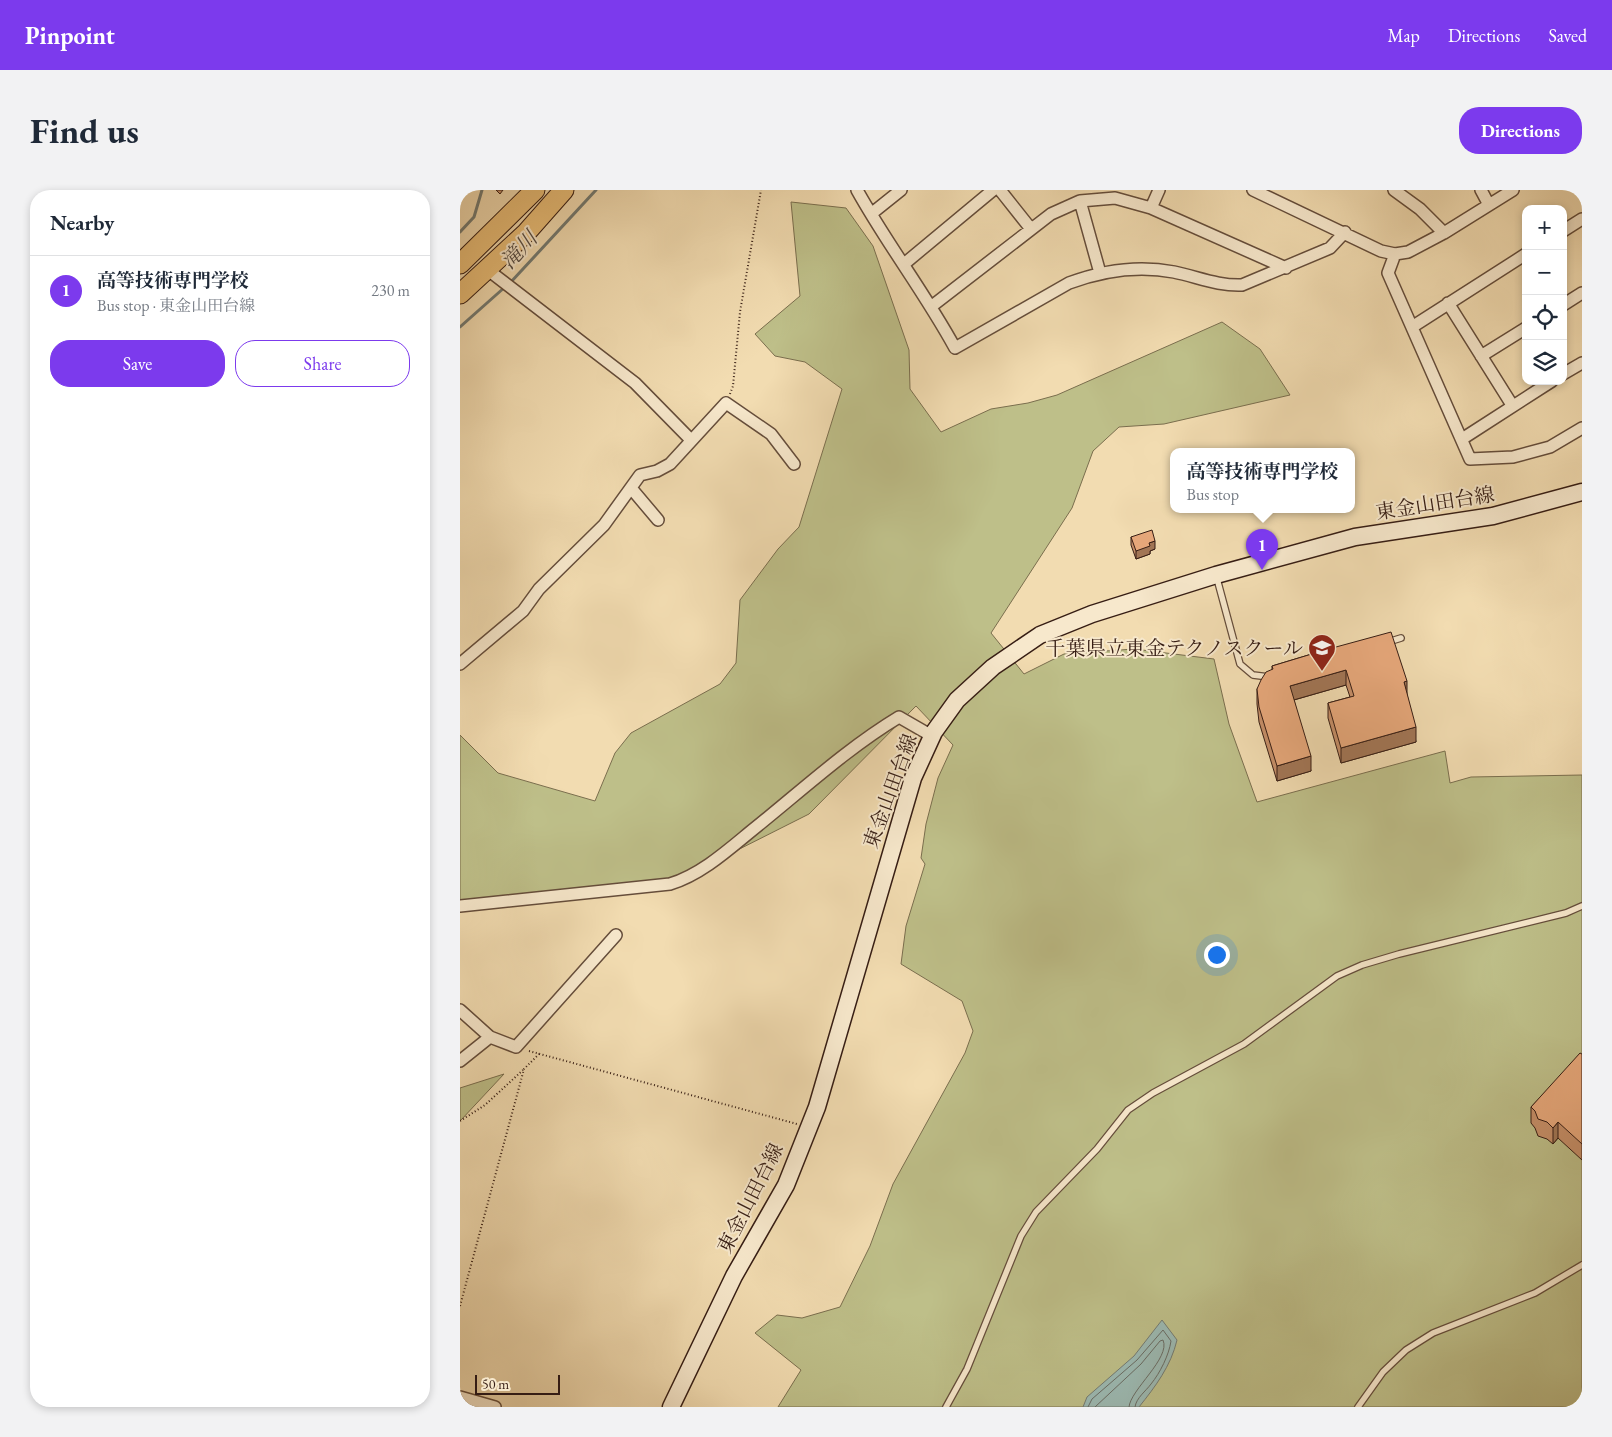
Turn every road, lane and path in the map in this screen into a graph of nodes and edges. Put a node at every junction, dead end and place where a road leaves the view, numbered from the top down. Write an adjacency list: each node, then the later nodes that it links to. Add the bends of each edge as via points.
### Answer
1 (535, 190): 24 (highway)
2 (564, 190): 27 (highway)
3 (761, 190): 41 (path, via 740,312 733,386)
4 (857, 190): 16 (street)
5 (901, 190): 16 (street)
6 (993, 190): 25 (street)
7 (1000, 190): 19 (street)
8 (1159, 190): 15 (street)
9 (1253, 190): 20 (street)
10 (1394, 190): 21 (street, via 1420,209)
11 (1481, 190): 14 (street)
12 (1513, 190): 14 (street)
13 (1080, 201): 15 (street, via 1115,198); 19 (street, via 1051,214); 29 (street)
14 (1489, 205): 21 (street)
15 (1151, 208): 26 (street)
16 (870, 214): 25 (street)
17 (1582, 219): 18 (street)
18 (1567, 228)
19 (1031, 229): 34 (street)
20 (1345, 232): 22 (street, via 1381,251); 26 (street, via 1330,248)
21 (1444, 233): 22 (street, via 1408,252)
22 (1395, 254): 35 (street, via 1388,273)
23 (1522, 257): 33 (street)
24 (460, 264)
25 (904, 264): 34 (street)
26 (1286, 268): 29 (street, via 1242,285 1227,286 1174,272 1120,269)
27 (488, 270): 28 (highway, via 474,263); 31 (highway); 45 (street, via 635,383)
28 (460, 273)
29 (1100, 273): 34 (street, via 1069,283 955,348)
30 (1582, 293): 32 (street)
31 (460, 294)
32 (1567, 302)
33 (1448, 303): 35 (street); 37 (street)
34 (932, 306)
35 (1412, 327): 44 (street)
36 (1522, 330): 37 (street)
37 (1481, 356): 42 (street)
38 (1582, 363): 39 (street)
39 (1567, 372)
40 (1545, 385): 42 (street)
41 (726, 403): 45 (street); 46 (street, via 772,434)
42 (1512, 405): 44 (street)
43 (1582, 428): 44 (street, via 1550,447 1513,456 1470,459)
44 (1462, 439)
45 (691, 440): 47 (street, via 670,464 640,475)
46 (794, 464)
47 (631, 488): 49 (street); 53 (street, via 604,525 539,589 523,611)
48 (1582, 492): 50 (main road, 東金山田台線, via 1493,516 1355,537)
49 (658, 520)
50 (1216, 575): 54 (lane, via 1240,664 1253,675 1265,678); 55 (main road, 東金山田台線, via 1092,614 1040,635 993,667 957,700)
51 (1401, 638): 52 (lane)
52 (1377, 645)
53 (460, 664)
54 (1274, 675)
55 (932, 736): 56 (street, via 899,717 871,734 733,846 684,880); 66 (main road, 東金山田台線, via 913,778 897,827)
56 (460, 906)
57 (1582, 906): 72 (lane, via 1566,913 1400,954 1337,976 1244,1044 1128,1110 1097,1149 1036,1212 1021,1236 967,1369)
58 (616, 935): 61 (street)
59 (460, 1010): 60 (street)
60 (490, 1037): 61 (street); 63 (street)
61 (516, 1046): 62 (path)
62 (539, 1054): 64 (path); 66 (path)
63 (460, 1061)
64 (524, 1069): 65 (path, via 486,1105); 68 (path)
65 (460, 1121)
66 (809, 1127): 71 (main road, 東金山田台線, via 786,1185 729,1284)
67 (1582, 1265): 73 (lane, via 1535,1293 1433,1333 1406,1350 1384,1372)
68 (460, 1306)
69 (460, 1397): 70 (street)
70 (495, 1407)
71 (671, 1407)
72 (946, 1407)
73 (1358, 1407)

